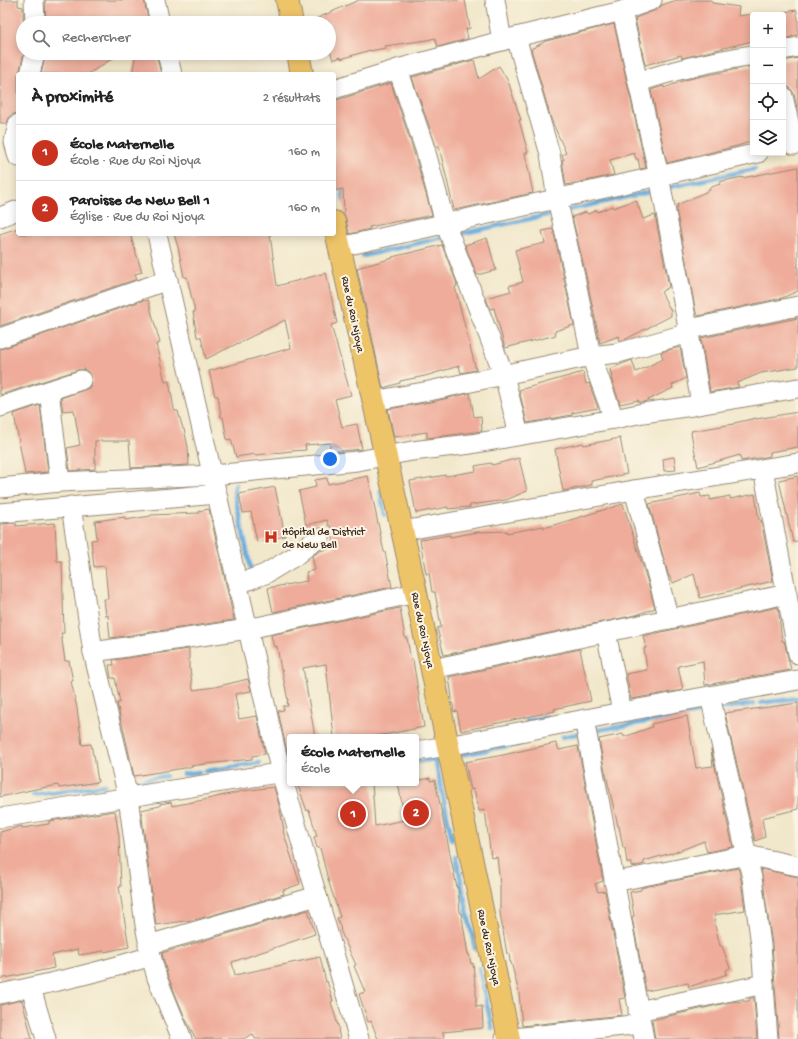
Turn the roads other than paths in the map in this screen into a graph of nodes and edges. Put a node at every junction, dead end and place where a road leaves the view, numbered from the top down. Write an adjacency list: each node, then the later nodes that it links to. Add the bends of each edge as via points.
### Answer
1 (34, 0): 7 (street)
2 (155, 0): 8 (street)
3 (287, 0): 9 (main road)
4 (495, 0): 10 (street)
5 (652, 0): 6 (street)
6 (622, 10): 10 (street); 21 (street)
7 (35, 16)
8 (158, 16)
9 (290, 16)
10 (509, 39): 17 (street); 29 (street, via 550,154)
11 (798, 47): 12 (street)
12 (786, 49)
13 (750, 55): 21 (street, via 661,74)
14 (33, 60): 18 (street)
15 (169, 60): 19 (street)
16 (299, 60): 20 (main road)
17 (398, 69): 22 (street); 32 (street, via 427,156)
18 (30, 72)
19 (172, 72)
20 (302, 72)
21 (639, 82): 28 (street)
22 (336, 88)
23 (786, 112): 25 (street)
24 (16, 131): 26 (street)
25 (792, 145)
26 (11, 147)
27 (750, 155): 28 (street)
28 (659, 176): 29 (street); 38 (street)
29 (557, 199): 32 (street); 40 (street)
30 (16, 211): 31 (street)
31 (0, 217)
32 (445, 224): 35 (street); 41 (street)
33 (336, 230): 35 (main road, Rue du Roi Njoya)
34 (157, 236): 36 (street)
35 (340, 247): 45 (main road, Rue du Roi Njoya)
36 (168, 280): 39 (street); 53 (street)
37 (798, 306): 38 (street, via 699,326 691,329)
38 (689, 333): 40 (street, via 618,353); 46 (street)
39 (0, 338)
40 (591, 356): 41 (street); 48 (street)
41 (504, 375): 45 (street, via 429,392); 49 (street)
42 (82, 380): 44 (street)
43 (798, 388): 46 (street)
44 (49, 391): 47 (street); 54 (street)
45 (373, 401): 50 (main road, Rue du Roi Njoya)
46 (701, 404): 48 (street)
47 (0, 407)
48 (614, 419): 49 (street)
49 (519, 435): 50 (street)
50 (385, 456): 53 (street); 60 (main road, Rue du Roi Njoya)
51 (798, 463): 52 (street)
52 (763, 469): 56 (street); 64 (street)
53 (213, 475): 54 (street); 57 (street)
54 (60, 482): 55 (street)
55 (0, 488)
56 (634, 490): 60 (street); 65 (street)
57 (217, 494): 58 (street); 62 (street)
58 (71, 506): 59 (street); 68 (street)
59 (0, 513)
60 (402, 531): 63 (main road, Rue du Roi Njoya)
61 (320, 538): 62 (street, via 265,574)
62 (238, 584): 66 (street)
63 (416, 593): 66 (street); 70 (main road, Rue du Roi Njoya)
64 (787, 594): 65 (street); 69 (street)
65 (669, 619): 67 (street)
66 (248, 629): 68 (street); 77 (street)
67 (606, 632): 70 (street); 73 (street)
68 (93, 652): 79 (street)
69 (798, 654)
70 (432, 669): 75 (main road, Rue du Roi Njoya)
71 (798, 680): 72 (street)
72 (710, 696): 73 (street); 81 (street)
73 (622, 712): 74 (street)
74 (584, 719): 75 (street); 83 (street)
75 (448, 746): 76 (street); 93 (main road, Rue du Roi Njoya)
76 (419, 751)
77 (285, 772): 79 (street)
78 (289, 786): 84 (street)
79 (128, 797): 80 (street); 85 (street)
80 (0, 818)
81 (747, 855): 82 (street); 83 (street); 86 (street, via 757,913)
82 (798, 866)
83 (614, 882): 89 (street)
84 (317, 896): 85 (street); 92 (street)
85 (149, 951): 87 (street, via 117,967); 91 (street)
86 (764, 984): 89 (street); 94 (street)
87 (31, 988): 88 (street); 90 (street)
88 (0, 994)
89 (641, 1025): 93 (street)
90 (46, 1039)
91 (182, 1039)
92 (359, 1039)
93 (508, 1039)
94 (768, 1039)

